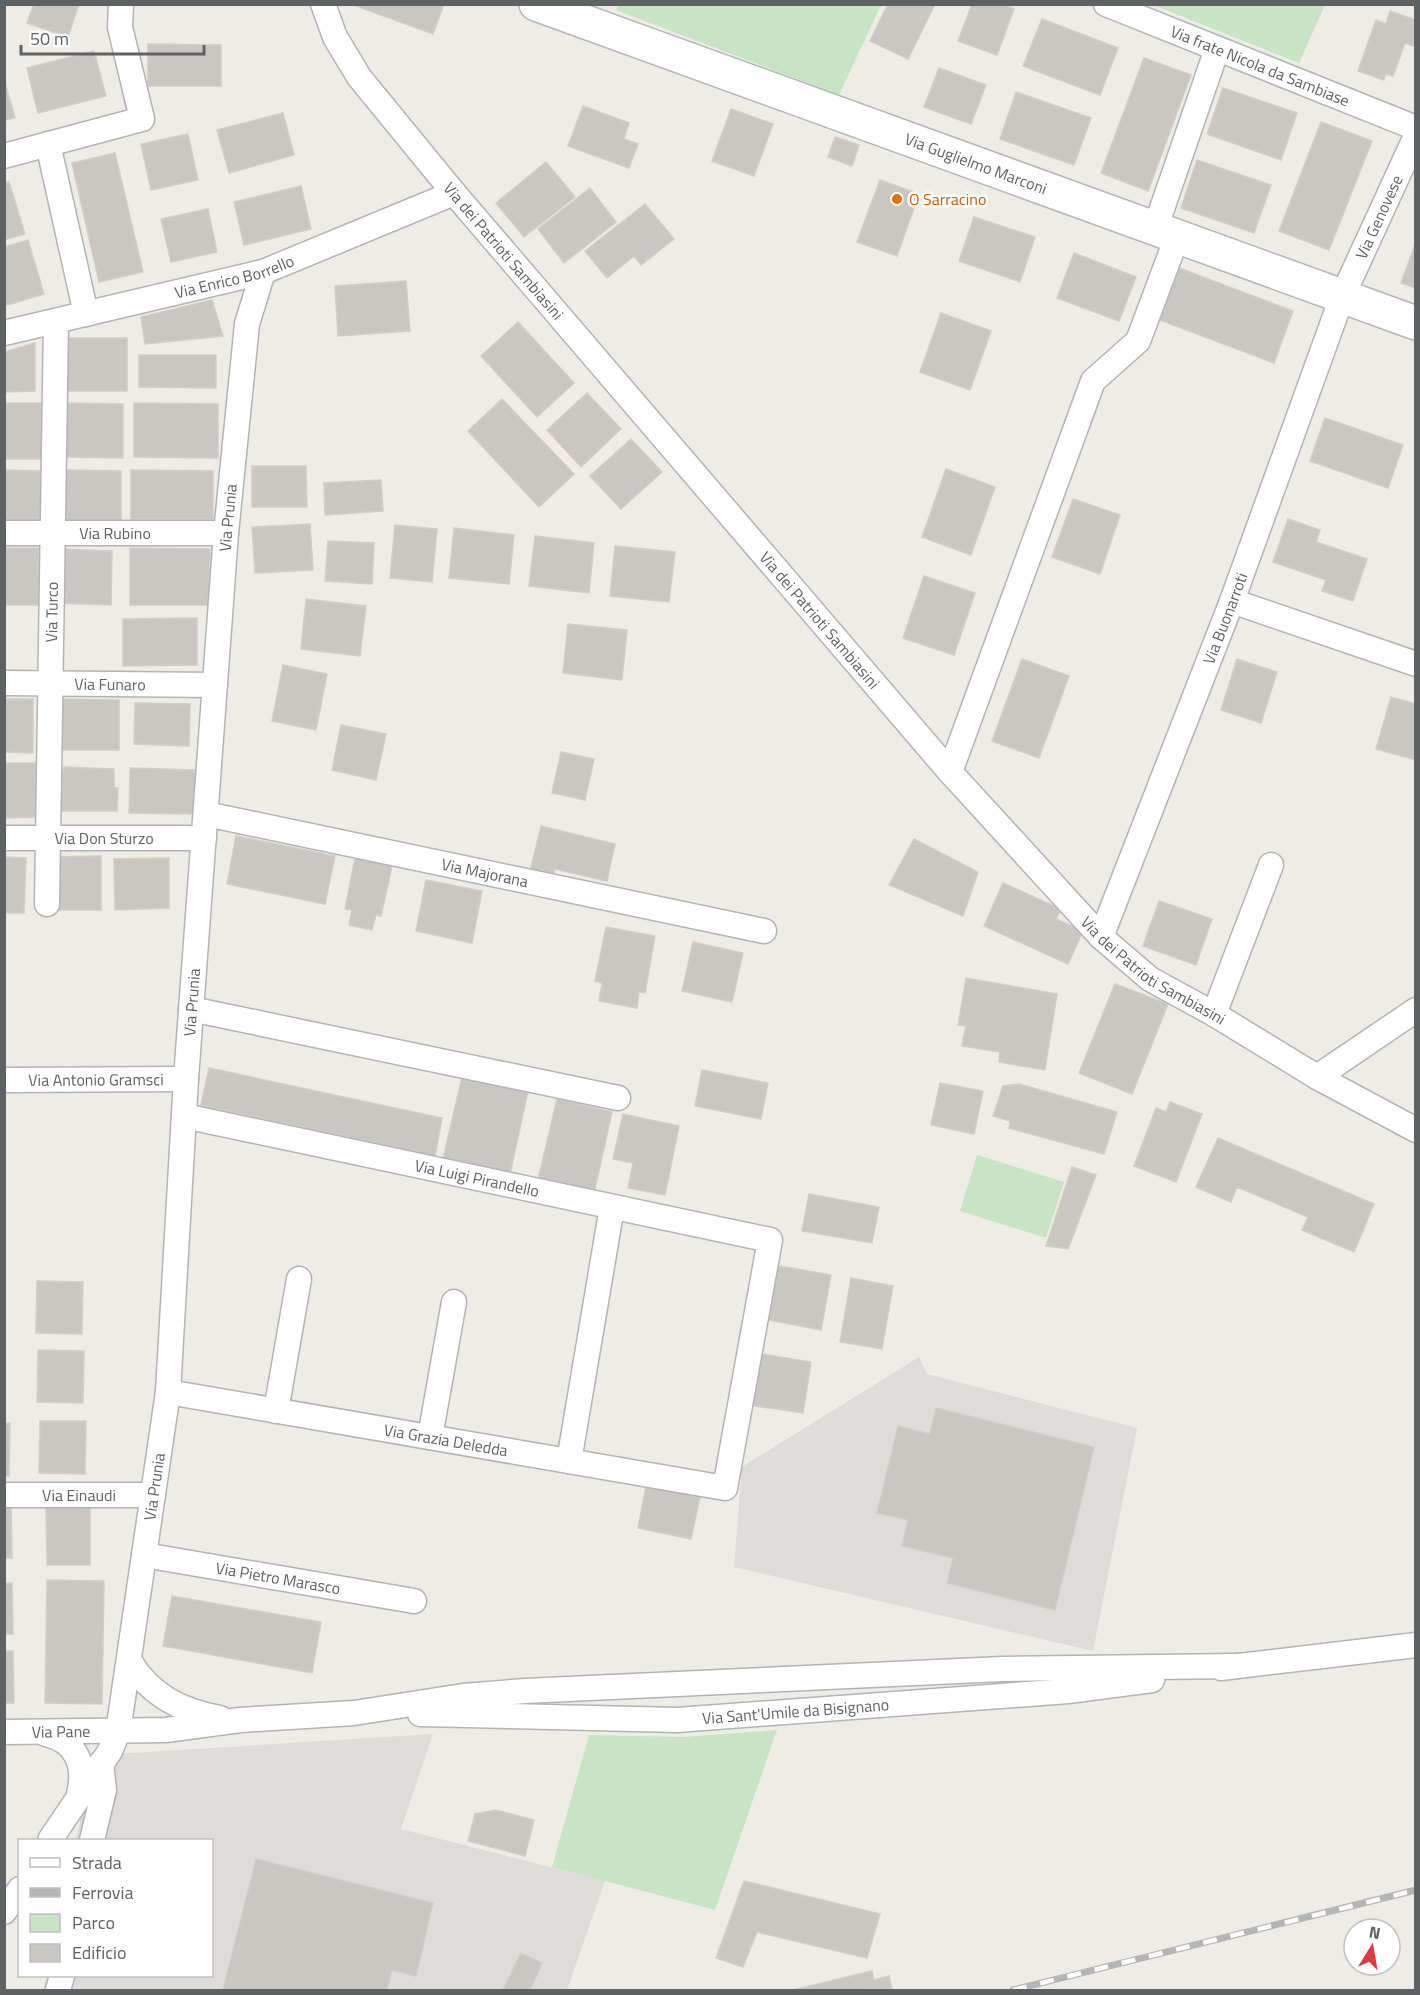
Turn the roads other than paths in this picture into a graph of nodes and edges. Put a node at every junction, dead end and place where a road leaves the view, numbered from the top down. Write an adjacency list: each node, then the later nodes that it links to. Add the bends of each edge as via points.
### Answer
1 (121, 4): 9 (street, via 120,27 142,119)
2 (323, 4): 11 (street, Via dei Patrioti Sambiasini, via 335,37 359,77)
3 (536, 4): 5 (main road, Via Guglielmo Marconi)
4 (1107, 4): 6 (street, Via frate Nicola da Sambiase)
5 (588, 13): 12 (main road, Via Guglielmo Marconi)
6 (1217, 49): 7 (street, Via frate Nicola da Sambiase); 12 (street)
7 (1416, 128)
8 (1416, 136): 14 (street, Via Genovese)
9 (48, 144): 10 (street); 15 (street)
10 (4, 156)
11 (454, 194): 13 (street, Via Enrico Borrello); 27 (street, Via dei Patrioti Sambiasini)
12 (1166, 233): 14 (main road, Via Guglielmo Marconi); 27 (street, via 1138,341 1093,381)
13 (263, 272): 15 (street, Via Enrico Borrello); 21 (street, Via Prunia, via 247,324)
14 (1342, 297): 17 (main road, Via Guglielmo Marconi); 22 (street, Via Buonarroti)
15 (86, 314): 16 (street, Via Enrico Borrello)
16 (56, 321): 18 (street, Via Enrico Borrello); 20 (street, Via Turco)
17 (1416, 323)
18 (4, 333)
19 (4, 532): 20 (street, Via Rubino)
20 (52, 533): 21 (street, Via Rubino); 25 (street, Via Turco)
21 (226, 533): 26 (street, Via Prunia)
22 (1232, 601): 23 (street); 35 (street, Via Buonarroti)
23 (1416, 664)
24 (4, 683): 25 (street, Via Funaro)
25 (50, 684): 26 (street, Via Funaro); 30 (street, Via Turco)
26 (215, 685): 28 (street, Via Prunia)
27 (950, 772): 35 (street, Via dei Patrioti Sambiasini)
28 (206, 814): 31 (street, Via Prunia); 34 (street, Via Majorana)
29 (4, 838): 30 (street, Via Don Sturzo)
30 (48, 838): 31 (street, Via Don Sturzo); 33 (street, Via Turco)
31 (204, 838): 36 (street, Via Prunia)
32 (1271, 865): 38 (street)
33 (47, 904)
34 (764, 931)
35 (1101, 937): 38 (street, Via dei Patrioti Sambiasini, via 1150,979)
36 (191, 1009): 40 (street, Via Prunia); 42 (street)
37 (1416, 1010): 39 (street)
38 (1214, 1014): 39 (street, Via dei Patrioti Sambiasini)
39 (1317, 1077): 44 (street, Via dei Patrioti Sambiasini)
40 (186, 1079): 41 (street, Via Antonio Gramsci); 43 (street, Via Prunia)
41 (4, 1080)
42 (618, 1098)
43 (184, 1116): 45 (street, Via Luigi Pirandello); 48 (street, Via Prunia)
44 (1416, 1130)
45 (612, 1207): 51 (street); 52 (street, Via Luigi Pirandello, via 770,1240)
46 (299, 1279): 49 (street)
47 (454, 1302): 50 (street)
48 (168, 1392): 49 (street, Via Grazia Deledda); 54 (street, Via Prunia)
49 (276, 1411): 50 (street, Via Grazia Deledda)
50 (430, 1437): 51 (street, Via Grazia Deledda)
51 (569, 1461): 52 (street, Via Grazia Deledda)
52 (725, 1488)
53 (4, 1495): 54 (street, Via Einaudi)
54 (153, 1495): 55 (street, Via Prunia)
55 (144, 1555): 56 (street, Via Pietro Marasco); 58 (street, Via Prunia)
56 (414, 1601)
57 (1416, 1644): 59 (street, Via Sant'Umile da Bisignano)
58 (129, 1660): 61 (street, via 145,1684 183,1708); 64 (street, Via Prunia)
59 (1237, 1666): 60 (street, Via Sant'Umile da Bisignano, via 1002,1669 525,1691); 60 (street, Via Sant'Umile da Bisignano, via 1068,1691 677,1720)
60 (354, 1713): 61 (street, Via Sant'Umile da Bisignano)
61 (240, 1720): 64 (street, Via Pane)
62 (4, 1732): 63 (street, Via Pane)
63 (35, 1732): 64 (street, Via Pane); 66 (street, via 59,1738 75,1750 83,1771)
64 (118, 1732): 65 (street)
65 (101, 1763): 66 (street); 68 (street, via 104,1790)
66 (75, 1801): 67 (street)
67 (51, 1839)
68 (92, 1839)
69 (18, 1892): 70 (street)
70 (4, 1912)

